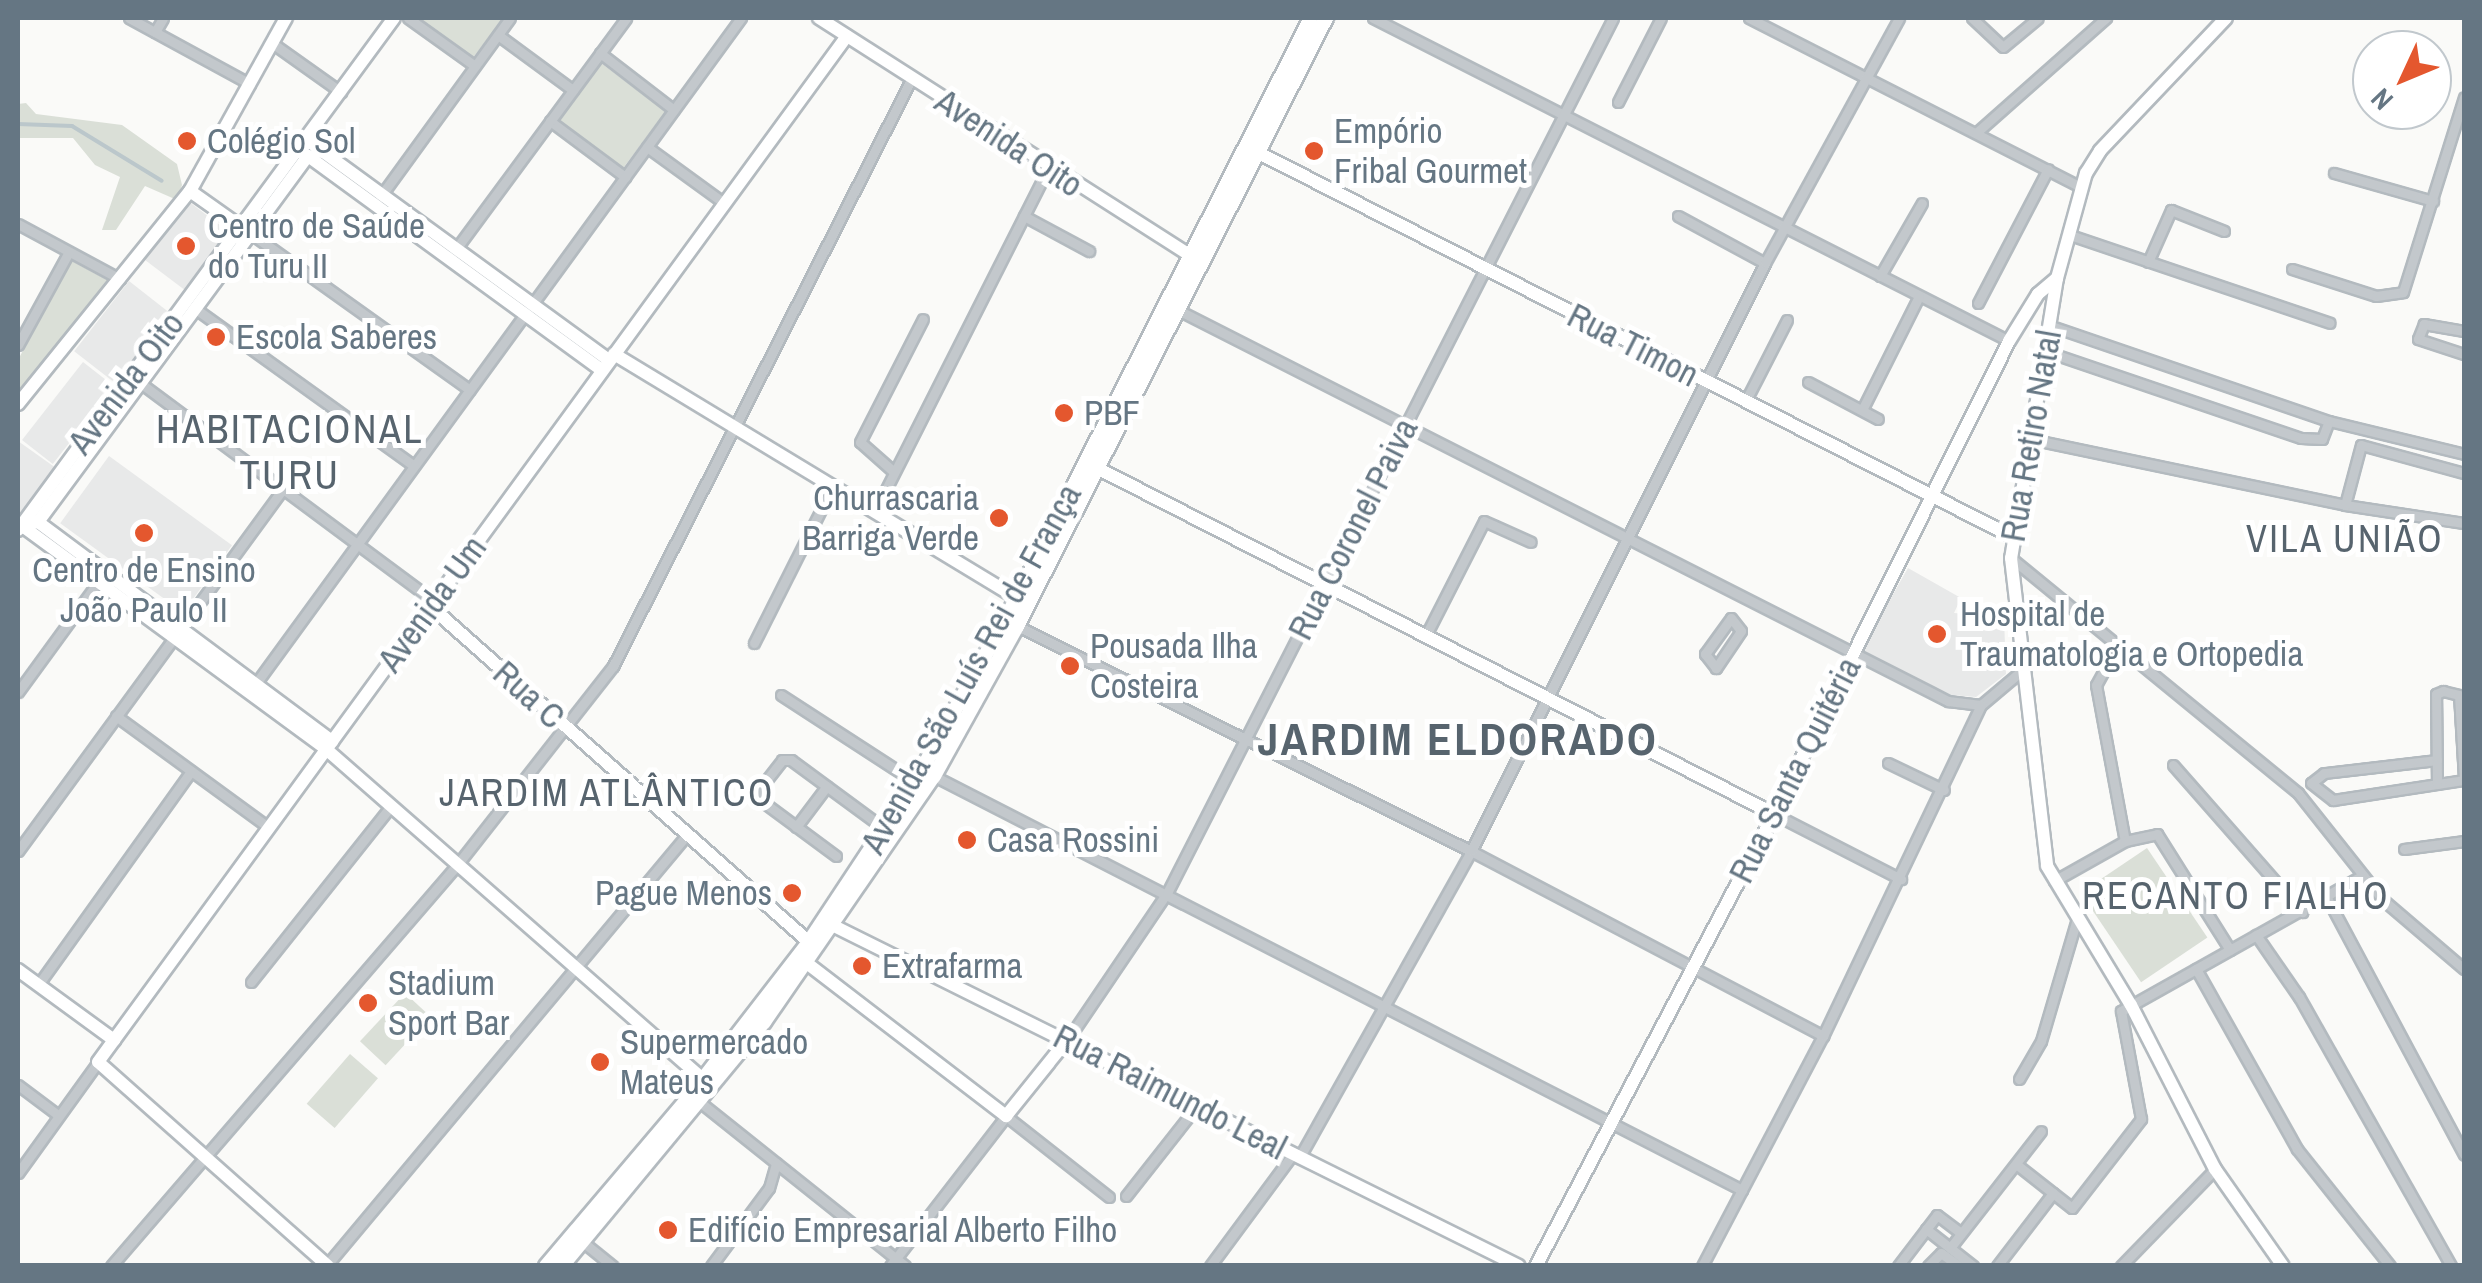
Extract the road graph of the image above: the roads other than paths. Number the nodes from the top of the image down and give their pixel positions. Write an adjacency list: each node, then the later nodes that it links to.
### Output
1 (129, 18): 21 (street)
2 (163, 18): 21 (street)
3 (288, 18): 24 (street)
4 (394, 18): 31 (street, Avenida Oito)
5 (408, 18): 26 (street)
6 (510, 18): 22 (street)
7 (626, 18): 25 (street)
8 (742, 18): 34 (street)
9 (819, 18): 23 (street, Avenida Oito)
10 (1311, 18): 62 (main road, Avenida São Luís Rei de França)
11 (1326, 18): 40 (main road, Avenida São Luís Rei de França)
12 (1373, 18): 35 (street)
13 (1613, 18): 35 (street, Rua Coronel Paiva)
14 (1660, 18): 33 (street)
15 (1749, 18): 27 (street)
16 (1899, 18): 27 (street)
17 (1972, 18): 18 (street)
18 (2038, 18)
19 (2106, 18): 37 (street)
20 (2226, 18): 46 (street, Rua Retiro Natal)
21 (155, 32): 29 (street)
22 (498, 35): 26 (street); 30 (street)
23 (847, 36): 28 (street, Avenida Oito); 50 (street, Avenida Um)
24 (272, 43): 29 (street); 31 (street)
25 (600, 53): 30 (street); 34 (street)
26 (475, 66): 48 (street)
27 (1866, 77): 37 (street); 55 (street)
28 (912, 78): 42 (street, Avenida Oito); 95 (street)
29 (250, 84): 47 (street)
30 (573, 90): 36 (street)
31 (341, 92): 38 (street, Avenida Oito)
32 (2464, 97): 49 (street)
33 (1618, 102)
34 (674, 110): 39 (street)
35 (1564, 114): 55 (street); 66 (street, Rua Coronel Paiva)
36 (550, 121): 45 (street); 61 (street)
37 (1976, 133): 43 (street)
38 (306, 140): 41 (street); 48 (street); 56 (street, Avenida Oito)
39 (647, 147): 45 (street); 50 (street)
40 (1258, 152): 62 (main road, Avenida São Luís Rei de França); 66 (street, Rua Timon)
41 (308, 156): 48 (street); 56 (street)
42 (1048, 168): 52 (street); 62 (street, Avenida Oito)
43 (2048, 169): 46 (street); 71 (street)
44 (2334, 173): 49 (street)
45 (625, 177): 73 (street)
46 (2082, 188): 58 (street, Rua Retiro Natal)
47 (190, 191): 56 (street); 69 (street)
48 (378, 200): 61 (street)
49 (2434, 201): 65 (street)
50 (724, 203): 84 (street, Avenida Um)
51 (1922, 203): 67 (street)
52 (1024, 216): 59 (street); 100 (street)
53 (1678, 216): 64 (street)
54 (18, 224): 60 (street)
55 (1784, 228): 64 (street); 67 (street)
56 (246, 230): 72 (street, Avenida Oito); 88 (street)
57 (2224, 231): 63 (street)
58 (2070, 235): 63 (street); 68 (street, Rua Retiro Natal)
59 (1089, 251)
60 (69, 252): 69 (street); 81 (street)
61 (452, 254): 73 (street)
62 (1196, 261): 74 (main road, Avenida São Luís Rei de França); 101 (main road, Avenida São Luís Rei de França)
63 (2148, 262): 77 (street)
64 (1766, 263): 86 (street)
65 (2292, 269)
66 (1484, 270): 86 (street, Rua Timon); 94 (street, Rua Coronel Paiva)
67 (1880, 276): 70 (street)
68 (2057, 278): 78 (street, Rua Retiro Natal); 80 (street, Rua Santa Quitéria)
69 (120, 279): 90 (street)
70 (1919, 296): 80 (street); 91 (street)
71 (1978, 302)
72 (191, 306): 85 (street, Avenida Oito); 98 (street)
73 (529, 309): 84 (street); 88 (street)
74 (1178, 310): 94 (street); 99 (main road, Avenida São Luís Rei de França)
75 (923, 319): 100 (street)
76 (1787, 320): 89 (street)
77 (2330, 324)
78 (2050, 326): 82 (street, Rua Retiro Natal); 93 (street)
79 (2464, 331): 83 (street)
80 (2009, 341): 105 (street, Rua Santa Quitéria)
81 (18, 345)
82 (2048, 352): 93 (street); 96 (street, Rua Retiro Natal)
83 (2464, 354)
84 (608, 361): 95 (street); 120 (street, Avenida Um)
85 (136, 380): 104 (street); 108 (street); 110 (street, Avenida Oito)
86 (1706, 382): 89 (street, Rua Timon); 113 (street)
87 (1808, 382): 91 (street)
88 (470, 390): 98 (street)
89 (1745, 402): 105 (street, Rua Timon)
90 (18, 404)
91 (1862, 410): 92 (street)
92 (1878, 418)
93 (2330, 420): 97 (street)
94 (1406, 425): 113 (street); 117 (street, Rua Coronel Paiva)
95 (738, 428): 103 (street); 135 (street)
96 (2035, 440): 106 (street); 111 (street, Rua Retiro Natal)
97 (2464, 454)
98 (414, 466): 114 (street)
99 (1097, 468): 101 (street); 117 (street); 122 (main road, Avenida São Luís Rei de França)
100 (894, 472): 107 (street)
101 (1082, 472): 118 (main road, Avenida São Luís Rei de França)
102 (2464, 472): 106 (street)
103 (833, 486): 107 (street); 126 (street)
104 (283, 489): 114 (street); 123 (street)
105 (1930, 498): 111 (street, Rua Timon); 127 (street, Rua Santa Quitéria)
106 (2345, 505): 109 (street)
107 (874, 511): 118 (street)
108 (38, 522): 110 (street); 116 (street)
109 (2464, 523)
110 (19, 528): 116 (street)
111 (2011, 536): 115 (street, Rua Retiro Natal)
112 (1531, 542): 124 (street)
113 (1628, 542): 119 (street); 132 (street)
114 (358, 544): 120 (street); 129 (street)
115 (2010, 558): 125 (street); 128 (street, Rua Retiro Natal)
116 (102, 577): 123 (street); 130 (street)
117 (1324, 585): 124 (street); 136 (street, Rua Coronel Paiva)
118 (1017, 598): 144 (main road, Avenida São Luís Rei de França)
119 (1740, 600): 121 (street); 127 (street)
120 (432, 603): 135 (street, Rua C); 137 (street, Avenida Um)
121 (1730, 618): 121 (street)
122 (1017, 626): 136 (street); 142 (main road, Avenida São Luís Rei de França)
123 (177, 633): 129 (street); 134 (street)
124 (1426, 637): 132 (street)
125 (2120, 642): 154 (street); 161 (street)
126 (754, 643)
127 (1853, 655): 133 (street); 149 (street, Rua Santa Quitéria)
128 (2020, 674): 133 (street); 163 (street, Rua Retiro Natal)
129 (253, 688): 137 (street)
130 (18, 692)
131 (780, 695): 144 (street)
132 (1549, 700): 149 (street); 158 (street)
133 (1981, 705): 147 (street)
134 (116, 716): 141 (street); 157 (street)
135 (564, 727): 153 (street, Rua C); 160 (street)
136 (1244, 738): 158 (street); 164 (street, Rua Coronel Paiva)
137 (329, 745): 148 (street); 151 (street, Avenida Um)
138 (2437, 760): 143 (street); 145 (street); 145 (street)
139 (1888, 763): 147 (street)
140 (2173, 765): 166 (street)
141 (191, 771): 151 (street); 179 (street)
142 (934, 776): 164 (street); 168 (main road, Avenida São Luís Rei de França)
143 (2464, 780): 145 (street)
144 (914, 782): 152 (main road, Avenida São Luís Rei de França)
145 (2438, 784)
146 (826, 786): 150 (street); 150 (street); 152 (street)
147 (1944, 790): 162 (street)
148 (391, 806): 160 (street); 178 (street)
149 (1774, 814): 162 (street); 175 (street, Rua Santa Quitéria)
150 (796, 826): 159 (street)
151 (268, 827): 183 (street, Avenida Um)
152 (884, 829): 168 (main road, Avenida São Luís Rei de França)
153 (685, 836): 170 (street, Rua C); 174 (street)
154 (2125, 841): 163 (street); 171 (street)
155 (2464, 841): 156 (street)
156 (2404, 849)
157 (18, 851)
158 (1471, 851): 175 (street); 180 (street)
159 (836, 856)
160 (458, 864): 174 (street); 197 (street)
161 (2362, 876): 165 (street); 173 (street)
162 (1901, 879): 182 (street)
163 (2054, 881): 167 (street, Rua Retiro Natal)
164 (1166, 893): 180 (street); 184 (street, Rua Coronel Paiva)
165 (2328, 898): 166 (street); 195 (street)
166 (2302, 912): 169 (street)
167 (2077, 918): 181 (street, Rua Retiro Natal); 186 (street)
168 (829, 923): 170 (main road, Avenida São Luís Rei de França); 172 (main road, Avenida São Luís Rei de França); 184 (street, Rua Raimundo Leal)
169 (2256, 935): 171 (street); 230 (street)
170 (809, 942): 187 (main road, Avenida São Luís Rei de França)
171 (2230, 950): 176 (street)
172 (808, 964): 189 (main road, Avenida São Luís Rei de França); 192 (street)
173 (2464, 968)
174 (576, 969): 187 (street); 211 (street)
175 (1694, 969): 182 (street); 193 (street, Rua Santa Quitéria)
176 (2196, 969): 181 (street); 229 (street)
177 (18, 970): 179 (street)
178 (250, 982)
179 (38, 986): 183 (street)
180 (1388, 1006): 193 (street); 196 (street)
181 (2131, 1006): 200 (street, Rua Retiro Natal); 203 (street)
182 (1823, 1036): 202 (street)
183 (114, 1040): 185 (street, Avenida Um)
184 (1068, 1040): 190 (street, Rua Raimundo Leal); 192 (street, Rua Coronel Paiva)
185 (98, 1062): 191 (street, Avenida Um); 197 (street)
186 (2019, 1079)
187 (704, 1080): 213 (main road, Avenida São Luís Rei de França)
188 (18, 1085): 191 (street)
189 (701, 1104): 198 (street); 208 (main road, Avenida São Luís Rei de França)
190 (1196, 1107): 196 (street, Rua Raimundo Leal); 204 (street)
191 (58, 1115): 201 (street, Avenida Um)
192 (1006, 1116): 205 (street); 210 (street, Rua Coronel Paiva)
193 (1612, 1124): 202 (street); 220 (street, Rua Santa Quitéria)
194 (2041, 1131): 199 (street)
195 (2464, 1155)
196 (1296, 1156): 218 (street); 219 (street, Rua Raimundo Leal)
197 (209, 1160): 211 (street); 212 (street)
198 (776, 1163): 210 (street); 216 (street)
199 (2016, 1164): 203 (street); 207 (street)
200 (2215, 1169): 227 (street); 228 (street, Rua Retiro Natal)
201 (18, 1173)
202 (1742, 1190): 221 (street)
203 (2053, 1194): 226 (street)
204 (1126, 1196)
205 (1109, 1197)
206 (1924, 1232): 207 (street); 209 (street); 222 (street)
207 (1962, 1233): 209 (street)
208 (582, 1242): 214 (main road, Avenida São Luís Rei de França); 215 (street)
209 (1950, 1248): 225 (street)
210 (893, 1262): 217 (street)
211 (327, 1265)
212 (111, 1266)
213 (546, 1266)
214 (562, 1266)
215 (613, 1266)
216 (711, 1266)
217 (905, 1266)
218 (1210, 1266)
219 (1519, 1266)
220 (1536, 1266)
221 (1702, 1266)
222 (1898, 1266)
223 (1928, 1266): 224 (street)
224 (1959, 1266)
225 (1974, 1266)
226 (1997, 1266)
227 (2121, 1266)
228 (2283, 1266)
229 (2390, 1266)
230 (2451, 1266)

